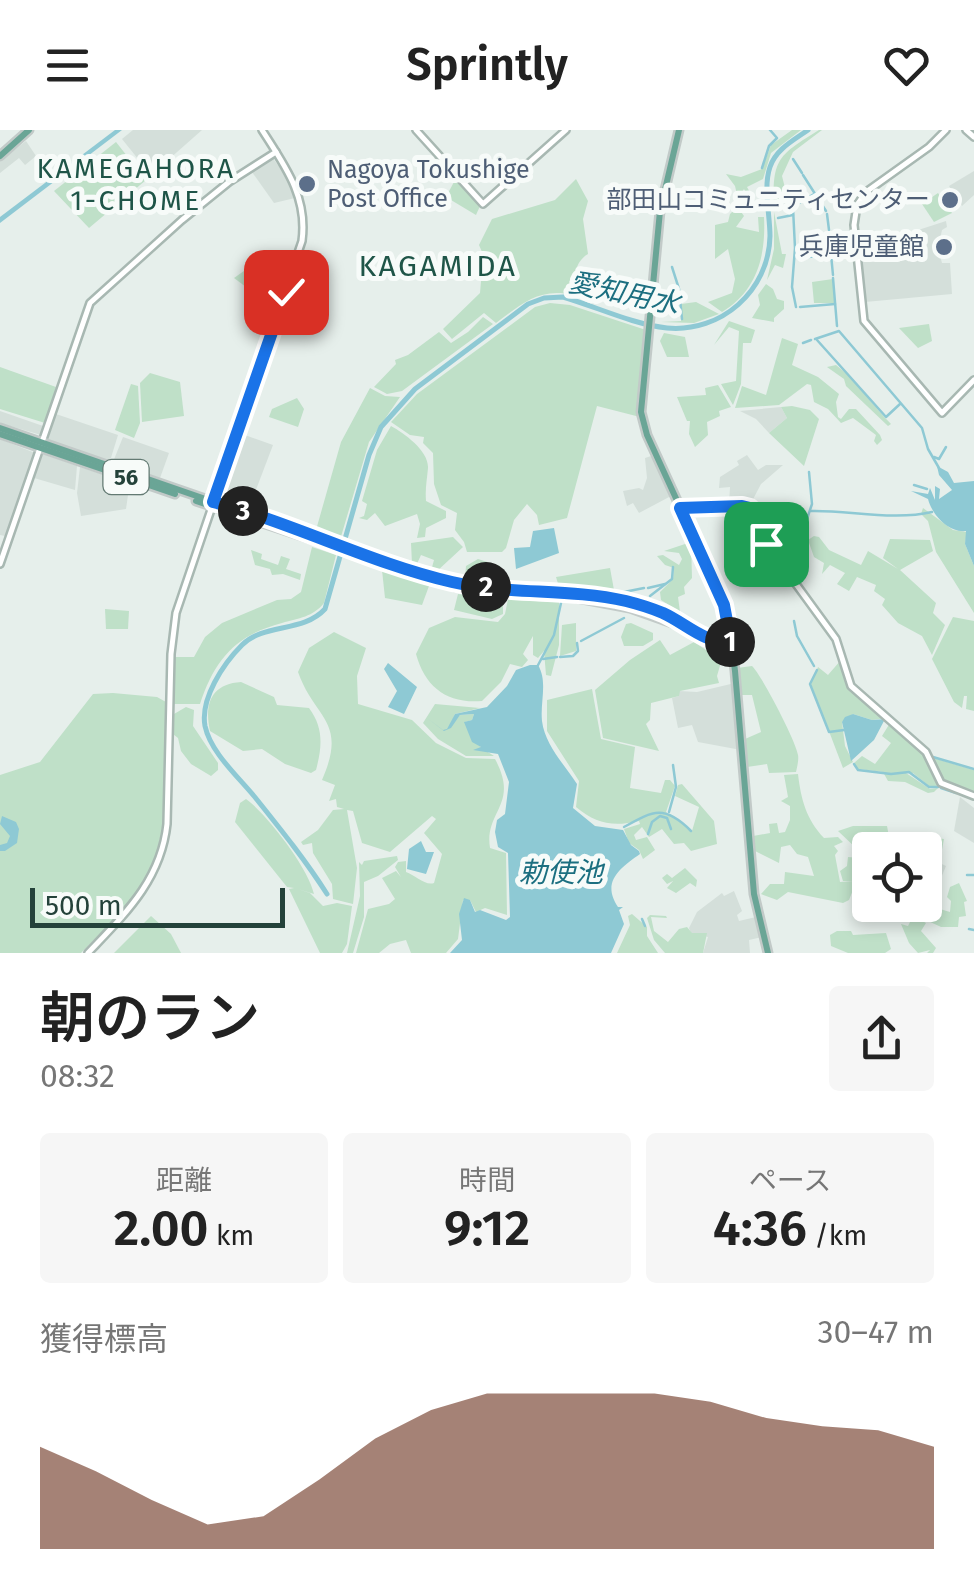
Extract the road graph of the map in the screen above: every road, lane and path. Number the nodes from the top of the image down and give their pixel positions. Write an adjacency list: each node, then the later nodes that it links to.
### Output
1 (30, 130): 12 (main road)
2 (262, 130): 11 (street)
3 (416, 130): 9 (street)
4 (552, 130): 9 (street)
5 (566, 130): 9 (street)
6 (680, 130): 17 (main road)
7 (946, 130): 13 (street)
8 (966, 130): 10 (street)
9 (558, 137)
10 (974, 138)
11 (276, 152): 15 (street); 16 (street)
12 (0, 156)
13 (974, 380)
14 (0, 431): 15 (main road, 56)
15 (41, 445): 16 (main road, 56); 19 (street)
16 (212, 504): 18 (main road, 56); 18 (main road, 56); 22 (street)
17 (680, 508): 20 (main road); 21 (street)
18 (343, 549): 20 (main road, 56)
19 (0, 564)
20 (732, 643): 23 (main road)
21 (974, 796)
22 (88, 953)
23 (768, 953)

